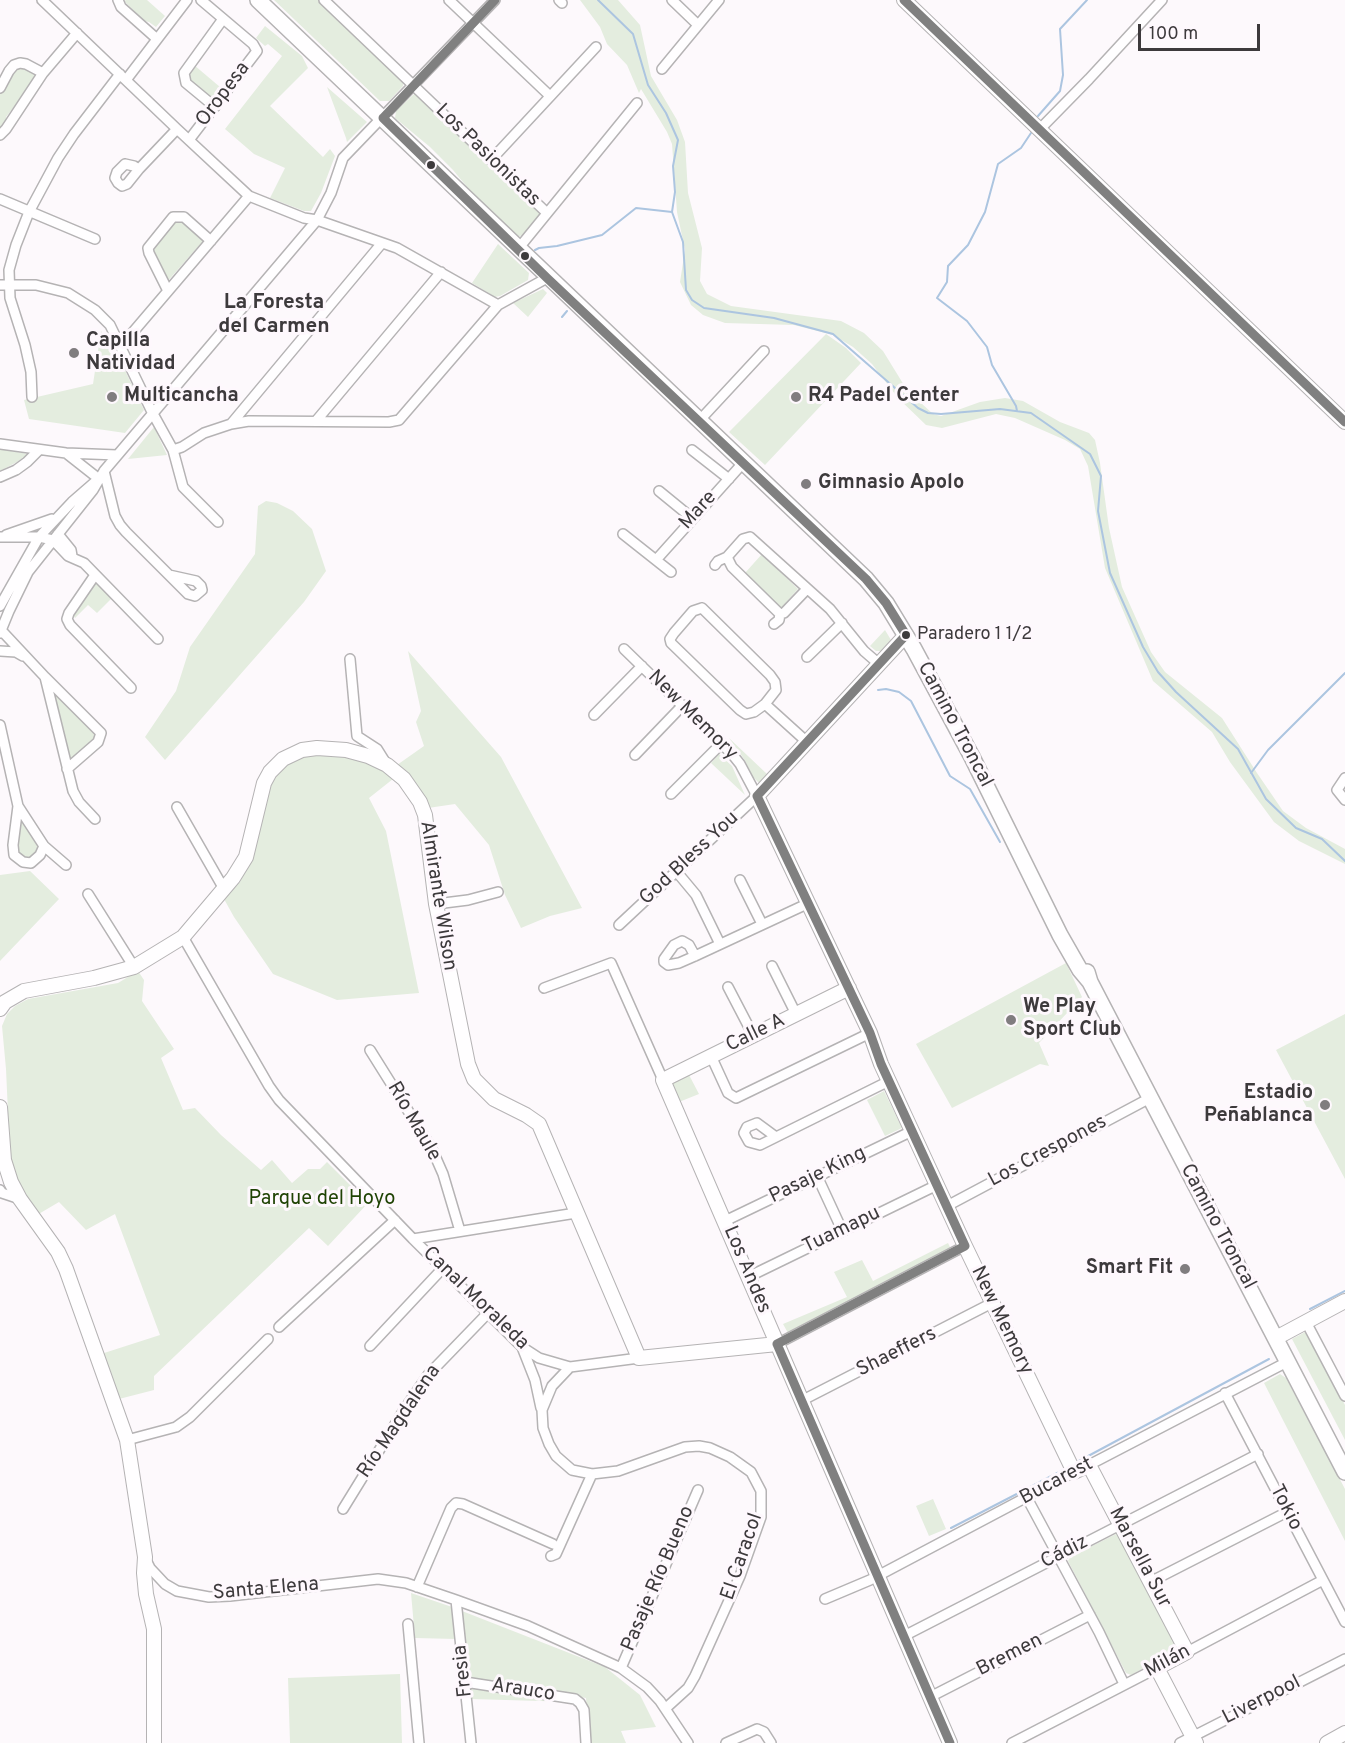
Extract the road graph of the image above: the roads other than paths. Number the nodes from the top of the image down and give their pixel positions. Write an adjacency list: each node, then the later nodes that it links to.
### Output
1 (42, 0): 13 (street)
2 (187, 0): 18 (street)
3 (201, 0): 14 (street)
4 (258, 0): 28 (main road, Camino Troncal)
5 (449, 0): 15 (street)
6 (495, 0): 15 (street)
7 (672, 0): 16 (street)
8 (719, 0): 16 (street)
9 (904, 0): 30 (street)
10 (1162, 0): 30 (street)
11 (115, 2): 18 (street)
12 (330, 2): 23 (street, Los Pasionistas)
13 (54, 4): 17 (street)
14 (224, 19): 27 (street); 27 (street, Oropesa)
15 (474, 23): 23 (street); 25 (street)
16 (698, 25): 20 (street)
17 (77, 33): 21 (street); 22 (street)
18 (157, 39): 22 (street)
19 (596, 47): 25 (street)
20 (662, 69)
21 (43, 73): 24 (street); 31 (street)
22 (123, 77): 29 (street); 37 (street)
23 (414, 86): 28 (street); 33 (street, Los Pasionistas)
24 (0, 88)
25 (550, 96): 33 (street)
26 (637, 103): 38 (street)
27 (215, 107): 32 (street, Oropesa)
28 (383, 118): 39 (street); 43 (main road, Camino Troncal)
29 (177, 129): 32 (street); 34 (street)
30 (1040, 129): 55 (street)
31 (0, 135)
32 (189, 140): 35 (street)
33 (491, 160): 38 (street, Los Pasionistas)
34 (139, 169)
35 (249, 196): 39 (street); 41 (street)
36 (0, 199): 37 (street)
37 (29, 212): 40 (street); 46 (street)
38 (547, 213): 43 (street)
39 (317, 220): 42 (street); 52 (street)
40 (95, 239)
41 (211, 241): 47 (street); 47 (street)
42 (382, 243): 44 (street); 56 (street)
43 (518, 249): 45 (main road, Camino Troncal)
44 (441, 272): 48 (street); 53 (street)
45 (547, 278): 48 (street); 54 (main road, Camino Troncal)
46 (4, 285): 49 (street); 51 (street)
47 (168, 291): 49 (street)
48 (498, 305): 53 (street)
49 (122, 345): 52 (street)
50 (764, 351): 54 (street)
51 (32, 397)
52 (152, 412): 59 (street); 62 (street)
53 (316, 420): 56 (street)
54 (699, 422): 63 (main road, Camino Troncal)
55 (1345, 422)
56 (231, 424): 59 (street)
57 (0, 444): 58 (street)
58 (38, 450): 61 (street); 64 (street)
59 (173, 450): 71 (street)
60 (692, 450): 66 (street)
61 (66, 453): 62 (street); 65 (street)
62 (117, 455): 65 (street)
63 (744, 463): 66 (street, Mare); 88 (main road, Camino Troncal)
64 (0, 477)
65 (100, 477): 68 (street); 81 (street)
66 (729, 479): 70 (street, Mare)
67 (659, 491): 70 (street)
68 (81, 499): 69 (street); 75 (street)
69 (57, 517): 73 (street); 74 (street)
70 (692, 518): 77 (street, Mare)
71 (218, 522)
72 (623, 534): 77 (street)
73 (0, 537): 74 (street)
74 (39, 537): 75 (street); 83 (street)
75 (56, 537): 80 (street); 87 (street)
76 (727, 557): 78 (street); 82 (street); 84 (street)
77 (656, 560): 79 (street)
78 (715, 565)
79 (671, 573)
80 (95, 574): 89 (street); 98 (street)
81 (169, 575)
82 (807, 589): 84 (street); 85 (street)
83 (0, 606)
84 (780, 614): 86 (street)
85 (842, 623): 93 (street); 95 (street)
86 (774, 624)
87 (0, 632): 92 (street)
88 (906, 635): 95 (street, God Bless You); 142 (main road, Camino Troncal)
89 (158, 639)
90 (624, 649): 96 (street, New Memory)
91 (0, 651): 92 (street)
92 (23, 656): 97 (street)
93 (807, 657)
94 (350, 659): 106 (street)
95 (879, 664): 103 (street, God Bless You)
96 (642, 666): 100 (street, New Memory); 101 (street)
97 (45, 677): 107 (street); 107 (street)
98 (131, 688)
99 (765, 704): 99 (street); 103 (street)
100 (683, 705): 104 (street, New Memory); 105 (street)
101 (594, 715)
102 (0, 724): 112 (street)
103 (807, 742): 110 (street, God Bless You)
104 (722, 743): 109 (street); 110 (street, New Memory)
105 (634, 755)
106 (387, 765): 119 (street, Almirante Wilson); 123 (street, Almirante Wilson)
107 (68, 769): 114 (street)
108 (1345, 778): 111 (street)
109 (671, 794)
110 (757, 796): 117 (street, God Bless You); 122 (street, New Memory)
111 (1345, 800)
112 (18, 806): 115 (street); 115 (street)
113 (177, 807): 119 (street)
114 (95, 819)
115 (44, 846): 116 (street)
116 (66, 865)
117 (676, 871): 125 (street, God Bless You); 127 (street)
118 (740, 880): 124 (street)
119 (224, 889): 126 (street, Almirante Wilson)
120 (498, 892): 123 (street)
121 (88, 894): 130 (street)
122 (809, 903): 124 (street); 133 (street, New Memory)
123 (436, 904): 151 (street, Almirante Wilson)
124 (762, 924): 127 (street)
125 (620, 925)
126 (183, 937): 130 (street, Almirante Wilson); 152 (street, Canal Moraleda)
127 (720, 944): 128 (street)
128 (695, 956)
129 (772, 966): 135 (street)
130 (134, 967): 134 (street)
131 (728, 987): 137 (street)
132 (543, 988): 140 (street, Los Andes)
133 (849, 988): 135 (street, Calle A); 136 (street, New Memory)
134 (0, 1009)
135 (796, 1014): 137 (street, Calle A)
136 (870, 1033): 139 (street); 141 (street, New Memory)
137 (753, 1035): 139 (street, Calle A)
138 (370, 1050): 155 (street, Río Maule)
139 (711, 1056): 140 (street, Calle A)
140 (663, 1080): 153 (street, Los Andes)
141 (890, 1081): 144 (street, New Memory); 145 (street)
142 (1150, 1098): 150 (street, Los Crespones); 165 (main road, Camino Troncal)
143 (0, 1107): 149 (street, Santa Elena)
144 (912, 1131): 146 (street, Pasaje King); 147 (street, New Memory)
145 (776, 1137)
146 (818, 1176): 153 (street, Pasaje King); 154 (street)
147 (937, 1185): 150 (street, New Memory); 154 (street, Tuamapu)
148 (0, 1190): 149 (street)
149 (20, 1199): 177 (street, Santa Elena)
150 (947, 1206): 157 (street, New Memory)
151 (576, 1212): 155 (street); 170 (street, Almirante Wilson)
152 (395, 1220): 156 (street, Canal Moraleda); 164 (street)
153 (725, 1221): 159 (street, Los Andes)
154 (842, 1230): 159 (street, Tuamapu)
155 (460, 1231): 156 (street)
156 (413, 1239): 158 (street, Canal Moraleda)
157 (965, 1246): 161 (street, New Memory); 167 (street, Canal Moraleda)
158 (443, 1268): 162 (street, Canal Moraleda); 168 (street)
159 (748, 1277): 167 (street, Los Andes)
160 (1345, 1301): 163 (street)
161 (992, 1303): 175 (street, Shaeffers); 180 (street, New Memory)
162 (487, 1314): 169 (street, Canal Moraleda); 185 (street, Río Magdalena)
163 (1306, 1322): 165 (street); 174 (street)
164 (279, 1327)
165 (1276, 1338): 171 (main road, Camino Troncal)
166 (268, 1339): 177 (street)
167 (777, 1344): 170 (street, Canal Moraleda); 175 (street, Los Andes)
168 (370, 1346)
169 (522, 1347): 172 (street, Canal Moraleda); 176 (street, El Caracol)
170 (639, 1358): 172 (street, Canal Moraleda)
171 (1287, 1362): 173 (street, Bucarest); 181 (main road, Camino Troncal)
172 (570, 1367): 176 (street)
173 (1225, 1393): 178 (street, Tokio); 179 (street, Bucarest)
174 (1345, 1396)
175 (801, 1401): 192 (street, Los Andes)
176 (542, 1410): 182 (street, El Caracol)
177 (127, 1440): 191 (street, Santa Elena)
178 (1258, 1454): 186 (street, Tokio); 187 (street, Cádiz)
179 (1089, 1465): 180 (street, Bucarest); 187 (street, Marsella Sur)
180 (1074, 1472): 184 (street, Bucarest)
181 (1345, 1472)
182 (592, 1474): 189 (street); 209 (street, El Caracol)
183 (698, 1490): 204 (street, Pasaje Río Bueno)
184 (1027, 1498): 190 (street); 192 (street, Bucarest)
185 (343, 1509)
186 (1287, 1512): 193 (street); 194 (street, Tokio)
187 (1121, 1524): 190 (street, Cádiz); 193 (street, Marsella Sur)
188 (553, 1544): 195 (street)
189 (551, 1556)
190 (1059, 1556): 198 (street); 201 (street, Cádiz)
191 (145, 1557): 195 (street, Santa Elena); 212 (street)
192 (877, 1575): 196 (street, Bucarest); 201 (street, Los Andes)
193 (1152, 1581): 202 (street, Marsella Sur)
194 (1323, 1581): 199 (street, Tokio); 202 (street, Milán)
195 (417, 1587): 197 (street, Santa Elena)
196 (825, 1599)
197 (456, 1600): 204 (street, Santa Elena); 206 (street, Fresia)
198 (1090, 1615): 207 (street); 208 (street, Bremen)
199 (1345, 1622)
200 (408, 1624): 213 (street)
201 (904, 1636): 208 (street, Los Andes)
202 (1187, 1652): 205 (street, Milán)
203 (1345, 1659): 211 (street, Liverpool)
204 (621, 1668): 209 (street, Santa Elena)
205 (1157, 1668): 207 (street, Milán); 211 (street)
206 (465, 1682): 214 (street, Fresia); 215 (street, Arauco)
207 (1124, 1684): 220 (street, Milán)
208 (930, 1697): 219 (street, Los Andes)
209 (666, 1708): 216 (street, Santa Elena)
210 (1345, 1733): 222 (street)
211 (1195, 1740): 221 (street, Liverpool)
212 (154, 1743)
213 (419, 1743)
214 (471, 1743)
215 (586, 1743)
216 (688, 1743)
217 (726, 1743): 218 (street)
218 (771, 1743)
219 (950, 1743)
220 (1012, 1743)
221 (1180, 1743)
222 (1327, 1743)

